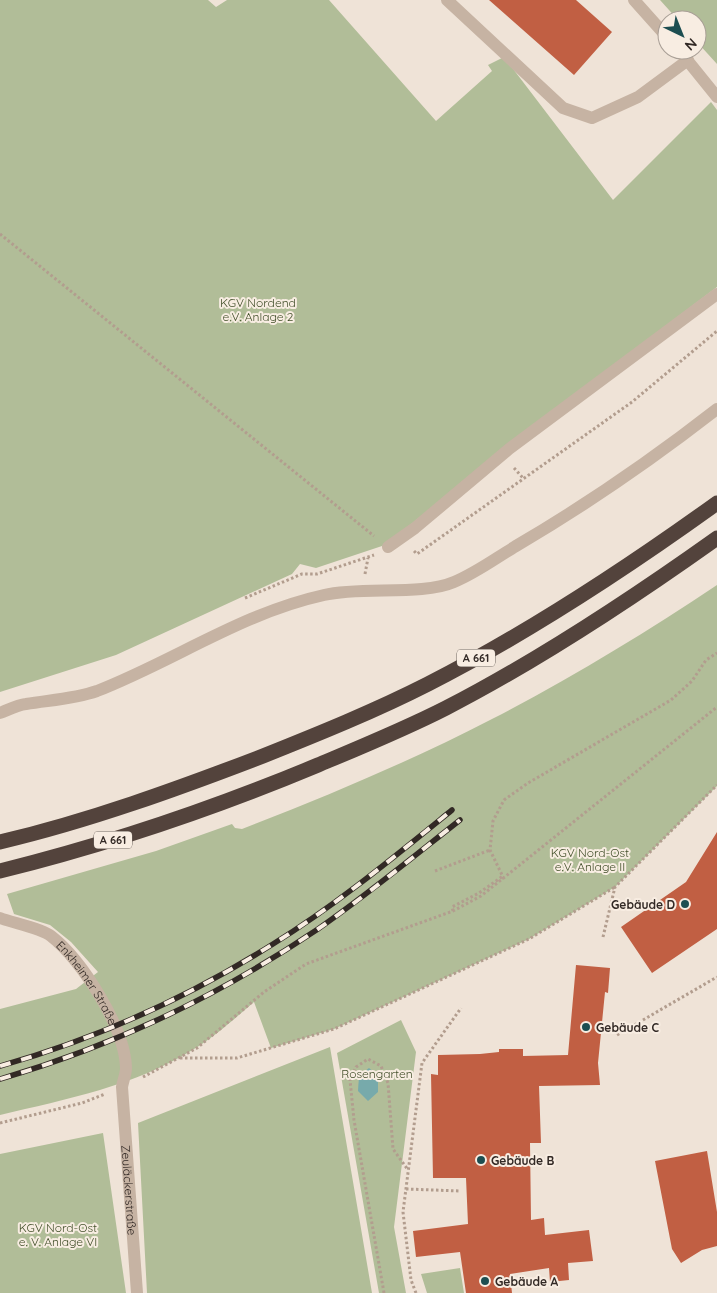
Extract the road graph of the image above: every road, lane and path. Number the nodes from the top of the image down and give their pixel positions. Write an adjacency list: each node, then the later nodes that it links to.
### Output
1 (447, 0): 4 (lane)
2 (634, 0): 3 (lane)
3 (657, 26)
4 (688, 60): 5 (lane)
5 (717, 97)
6 (0, 234): 12 (path)
7 (717, 294): 12 (lane)
8 (717, 330): 13 (path)
9 (717, 409): 17 (lane)
10 (717, 504): 19 (highway, A 661)
11 (717, 538): 21 (highway, A 661)
12 (388, 547): 14 (path)
13 (417, 554)
14 (245, 598)
15 (717, 653): 20 (path)
16 (717, 708): 23 (path)
17 (0, 713)
18 (717, 785): 24 (path)
19 (0, 842)
20 (490, 850): 22 (path); 23 (path)
21 (0, 871)
22 (435, 871)
23 (503, 878): 30 (path)
24 (616, 887): 26 (path); 30 (path)
25 (0, 918): 31 (lane, Enkheimer Straße)
26 (603, 937)
27 (717, 977): 29 (path)
28 (460, 1008): 33 (path)
29 (617, 1034)
30 (180, 1058): 31 (path)
31 (122, 1087): 32 (path); 36 (lane, Zeuläckerstraße)
32 (0, 1123)
33 (408, 1170): 34 (path); 37 (path)
34 (406, 1189): 35 (path); 38 (path)
35 (460, 1190)
36 (137, 1293)
37 (384, 1293)
38 (416, 1293)

